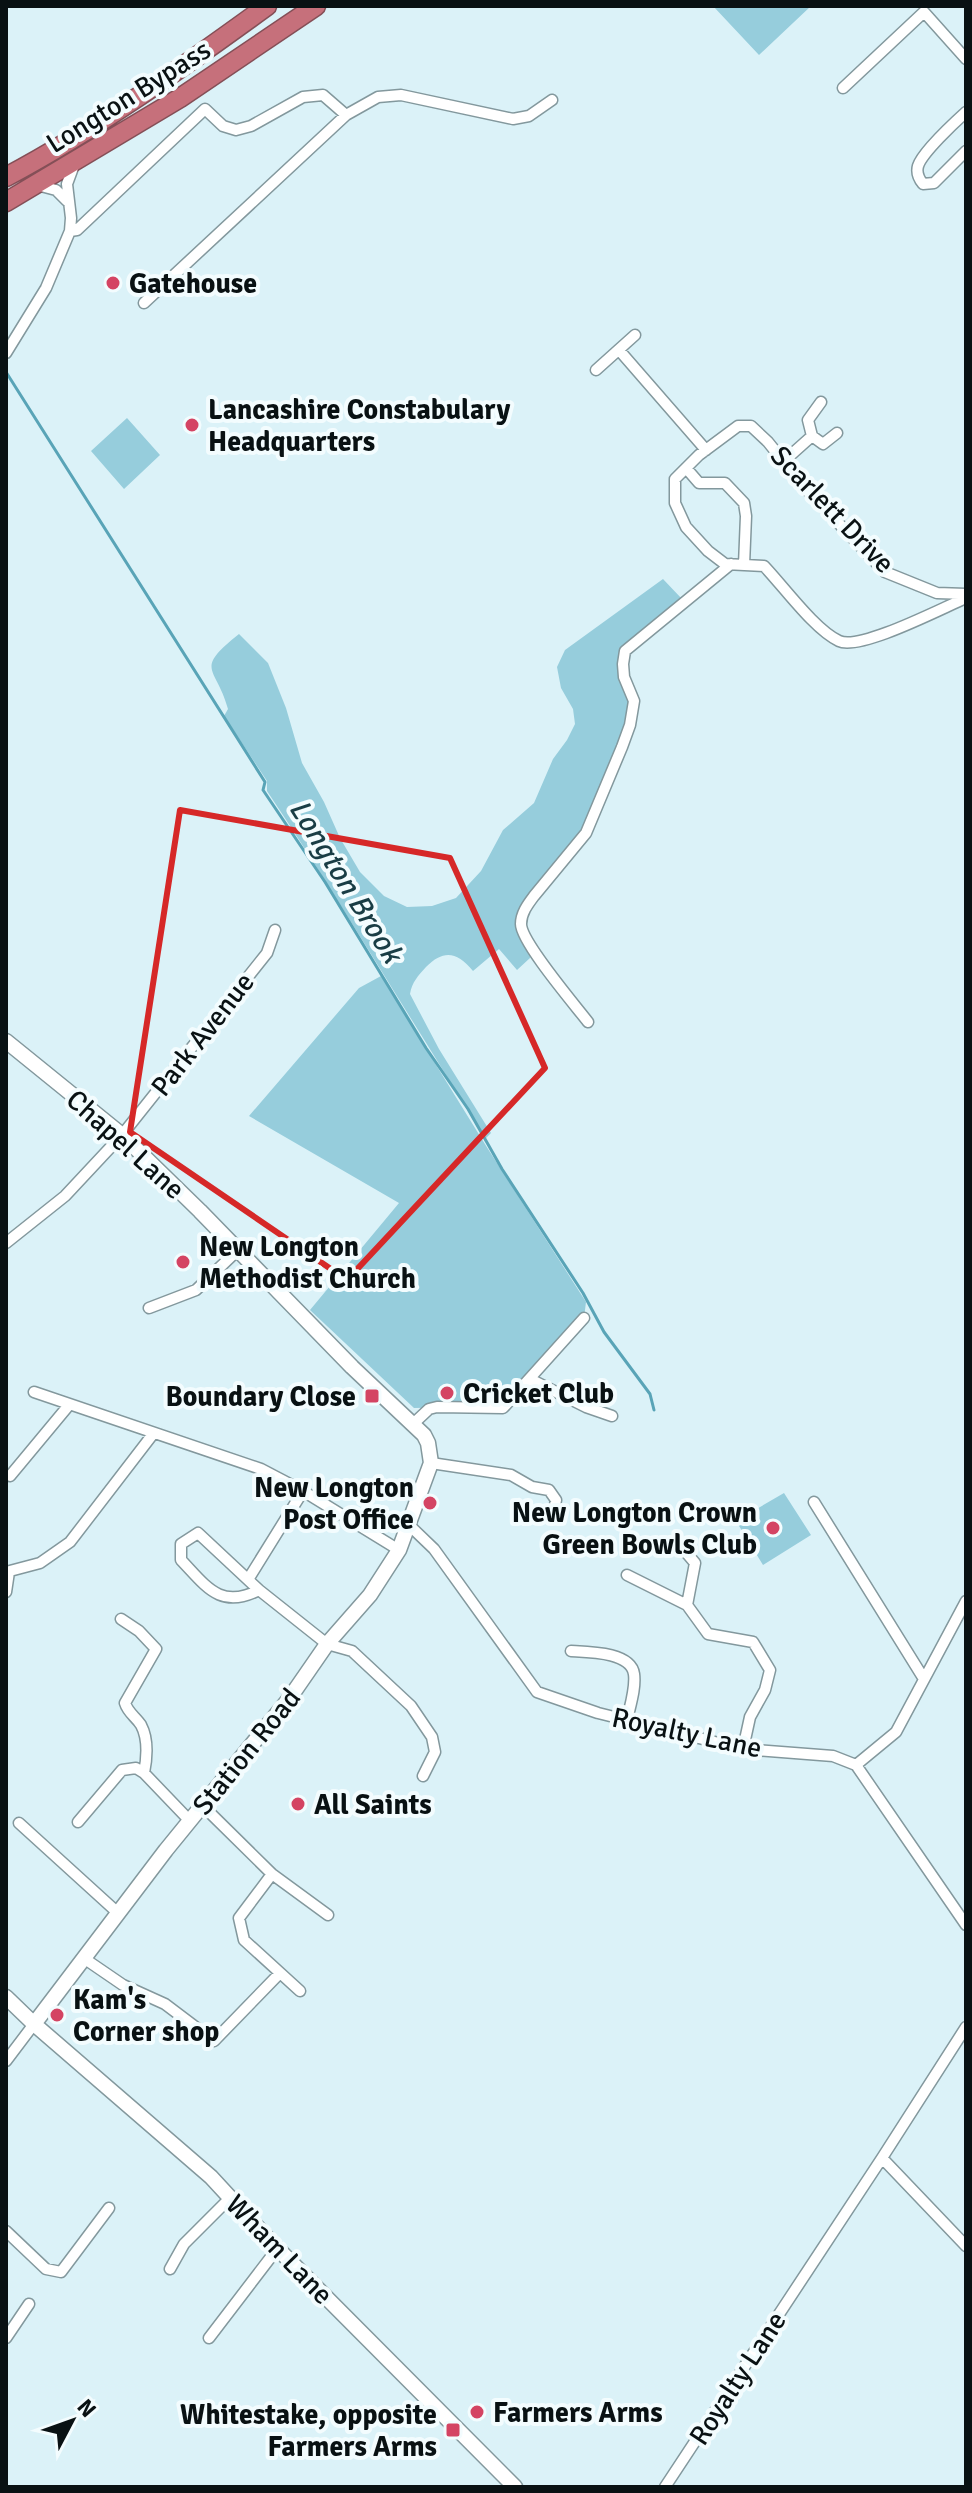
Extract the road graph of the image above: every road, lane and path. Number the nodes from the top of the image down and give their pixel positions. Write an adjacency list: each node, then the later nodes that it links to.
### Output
1 (267, 6): 10 (highway, Longton Bypass)
2 (316, 6): 9 (highway, Longton Bypass)
3 (966, 59): 4 (street)
4 (843, 88)
5 (552, 100): 7 (street)
6 (966, 112): 8 (street)
7 (346, 115): 14 (street); 15 (street)
8 (966, 151)
9 (75, 163): 11 (highway, Longton Bypass); 13 (street)
10 (6, 177)
11 (36, 185): 12 (highway, Longton Bypass); 13 (street)
12 (6, 202)
13 (68, 203): 14 (street)
14 (74, 230): 18 (street)
15 (144, 303)
16 (635, 335): 17 (street)
17 (619, 350): 19 (street); 23 (street)
18 (6, 353)
19 (596, 370)
20 (821, 402): 22 (street)
21 (837, 433): 22 (street)
22 (812, 436): 24 (street)
23 (706, 450): 24 (street, Scarlett Drive); 25 (street)
24 (784, 461): 28 (street, Scarlett Drive)
25 (686, 468): 26 (street); 27 (street)
26 (731, 564): 27 (street); 30 (street)
27 (744, 565): 28 (street)
28 (966, 596)
29 (275, 930): 32 (street, Park Avenue)
30 (588, 1022)
31 (6, 1041): 32 (street, Chapel Lane)
32 (122, 1135): 33 (street, Park Avenue); 34 (street, Chapel Lane)
33 (6, 1243)
34 (238, 1250): 35 (street); 41 (street, Chapel Lane)
35 (149, 1308)
36 (584, 1318): 37 (street)
37 (530, 1379): 40 (street); 41 (street)
38 (34, 1392): 39 (street)
39 (69, 1405): 42 (street); 44 (street)
40 (612, 1416)
41 (413, 1424): 43 (street, Chapel Lane)
42 (153, 1434): 45 (street); 51 (street)
43 (431, 1463): 47 (street); 48 (street, Station Road)
44 (10, 1476)
45 (303, 1491): 50 (street); 53 (street)
46 (814, 1502): 61 (street)
47 (553, 1515)
48 (409, 1525): 50 (street, Station Road); 62 (street, Royalty Lane)
49 (679, 1544): 57 (street)
50 (399, 1550): 59 (street, Station Road)
51 (8, 1572): 55 (street)
52 (627, 1575): 57 (street)
53 (249, 1578): 54 (street); 54 (street)
54 (259, 1590): 59 (street)
55 (6, 1592)
56 (966, 1601): 61 (street)
57 (687, 1605): 63 (street)
58 (121, 1619): 65 (street)
59 (327, 1644): 66 (street); 67 (street, Station Road)
60 (571, 1651): 62 (street)
61 (924, 1679): 64 (street)
62 (627, 1720): 63 (street, Royalty Lane)
63 (743, 1749): 64 (street, Royalty Lane)
64 (856, 1765): 74 (street)
65 (144, 1773): 68 (street); 69 (street)
66 (423, 1776)
67 (202, 1805): 68 (street, Station Road); 71 (street)
68 (190, 1821): 72 (street, Station Road)
69 (78, 1822)
70 (19, 1823): 72 (street)
71 (272, 1874): 73 (street); 76 (street)
72 (118, 1913): 75 (street, Station Road)
73 (328, 1915)
74 (966, 1925)
75 (85, 1959): 76 (street); 79 (street, Station Road)
76 (280, 1973): 77 (street)
77 (300, 1991)
78 (6, 1997): 79 (street, Wham Lane)
79 (34, 2024): 81 (street); 83 (street, Wham Lane)
80 (966, 2027): 82 (street, Royalty Lane)
81 (6, 2061)
82 (882, 2158): 86 (street); 93 (street, Royalty Lane)
83 (230, 2198): 87 (street, Wham Lane); 88 (street)
84 (109, 2208): 85 (street)
85 (6, 2231)
86 (966, 2246)
87 (277, 2249): 91 (street); 92 (street, Wham Lane)
88 (170, 2269)
89 (29, 2304): 90 (street)
90 (6, 2338)
91 (209, 2338)
92 (515, 2487)
93 (665, 2487)

